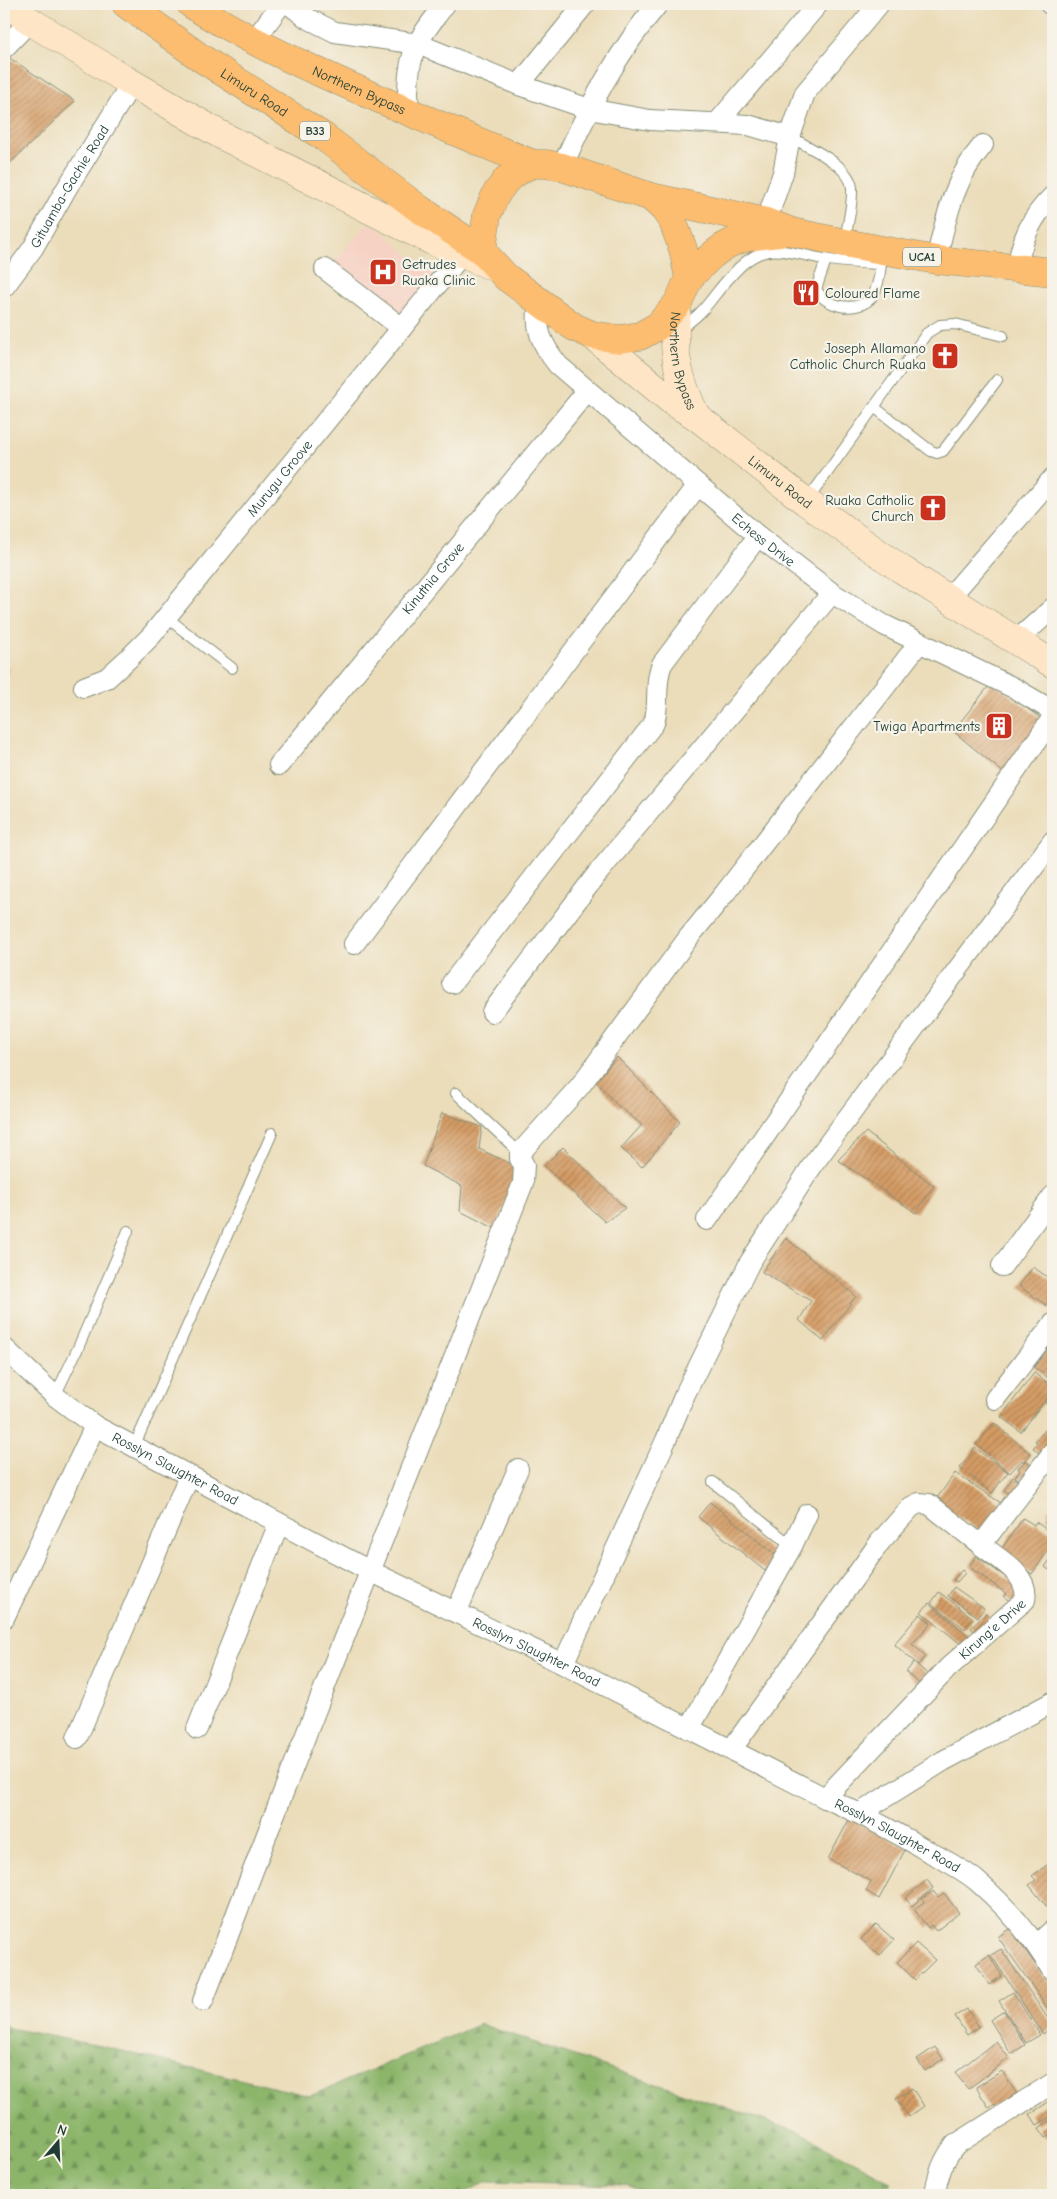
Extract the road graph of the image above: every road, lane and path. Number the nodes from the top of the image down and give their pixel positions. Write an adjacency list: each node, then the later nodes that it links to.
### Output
1 (8, 4): 11 (main road)
2 (126, 4): 29 (main road, Limuru Road / B33)
3 (190, 4): 12 (main road, Northern Bypass)
4 (281, 4): 12 (street)
5 (289, 4): 13 (street)
6 (445, 4): 13 (street)
7 (585, 4): 16 (street)
8 (658, 4): 17 (street)
9 (818, 4): 19 (street)
10 (879, 4): 20 (street)
11 (30, 21): 14 (street); 15 (main road)
12 (253, 42): 18 (main road, Northern Bypass)
13 (418, 44): 16 (street); 18 (street)
14 (4, 48)
15 (132, 83): 29 (main road); 35 (street, Gituamba-Gachie Road)
16 (519, 85): 17 (street)
17 (589, 108): 19 (street); 23 (street)
18 (408, 112): 22 (main road, Northern Bypass)
19 (718, 122): 20 (street)
20 (790, 137): 26 (street); 28 (lane)
21 (983, 145): 30 (street)
22 (533, 164): 23 (main road, Northern Bypass); 29 (main road)
23 (562, 167): 25 (main road, Northern Bypass)
24 (1053, 196): 31 (street)
25 (651, 197): 26 (main road, Northern Bypass / UCA1); 34 (main road, Northern Bypass)
26 (766, 222): 27 (main road, Northern Bypass / UCA1)
27 (801, 241): 28 (main road, Northern Bypass / UCA1); 34 (main road, Northern Bypass); 39 (lane)
28 (858, 254): 28 (lane); 30 (main road, Northern Bypass / UCA1)
29 (480, 258): 36 (main road, Northern Bypass); 38 (street, Murugu Groove)
30 (936, 260): 31 (main road, Northern Bypass / UCA1)
31 (1016, 268): 33 (main road, Northern Bypass / UCA1)
32 (325, 269): 38 (street)
33 (1053, 272)
34 (689, 278): 37 (main road, Northern Bypass)
35 (4, 287)
36 (539, 302): 40 (main road, Northern Bypass); 43 (street, Echess Drive)
37 (678, 304): 39 (main road, Northern Bypass); 40 (main road, Northern Bypass)
38 (402, 328): 53 (street, Murugu Groove)
39 (675, 332): 45 (main road, Northern Bypass)
40 (592, 335): 45 (main road, Limuru Road)
41 (1003, 336): 44 (lane)
42 (997, 380): 44 (lane)
43 (587, 391): 47 (street, Echess Drive); 61 (street, Kinuthia Grove)
44 (874, 407): 48 (lane)
45 (696, 416): 48 (main road, Limuru Road)
46 (1053, 478): 51 (street)
47 (698, 485): 49 (street, Echess Drive); 63 (street)
48 (806, 502): 51 (main road, Limuru Road)
49 (758, 536): 50 (street, Echess Drive); 64 (street)
50 (832, 593): 55 (street, Echess Drive); 65 (street)
51 (948, 599): 54 (main road, Limuru Road)
52 (1053, 608): 54 (street)
53 (166, 617): 57 (lane); 58 (street, Murugu Groove)
54 (1016, 641): 56 (main road, Limuru Road)
55 (919, 643): 59 (street, Echess Drive); 68 (street)
56 (1053, 664)
57 (232, 668)
58 (84, 687)
59 (1053, 712)
60 (1053, 717): 70 (street)
61 (279, 765)
62 (1053, 841): 90 (street)
63 (354, 944)
64 (452, 983)
65 (492, 1012)
66 (456, 1093): 68 (lane)
67 (272, 1133): 78 (lane)
68 (520, 1153): 87 (street)
69 (1053, 1196): 72 (street)
70 (707, 1220)
71 (128, 1231): 75 (lane)
72 (1002, 1266)
73 (1053, 1324): 76 (street)
74 (4, 1348): 75 (street, Rosslyn Slaughter Road)
75 (55, 1396): 77 (street, Rosslyn Slaughter Road)
76 (995, 1398)
77 (95, 1426): 78 (street, Rosslyn Slaughter Road); 89 (street)
78 (134, 1447): 81 (street, Rosslyn Slaughter Road)
79 (1053, 1452): 85 (street)
80 (518, 1469): 88 (street)
81 (189, 1476): 84 (street, Rosslyn Slaughter Road); 94 (street)
82 (713, 1482): 86 (lane)
83 (807, 1514): 86 (street)
84 (279, 1523): 87 (street, Rosslyn Slaughter Road); 92 (street)
85 (981, 1545): 95 (street, Kirung'e Drive); 96 (street, Kirung'e Drive)
86 (792, 1546): 93 (street)
87 (370, 1571): 88 (street, Rosslyn Slaughter Road); 101 (street)
88 (457, 1611): 90 (street, Rosslyn Slaughter Road)
89 (4, 1618)
90 (563, 1664): 93 (street, Rosslyn Slaughter Road)
91 (1053, 1702): 97 (street)
92 (197, 1729)
93 (690, 1729): 95 (street, Rosslyn Slaughter Road)
94 (78, 1738)
95 (731, 1750): 96 (street, Rosslyn Slaughter Road)
96 (825, 1798): 97 (street, Rosslyn Slaughter Road)
97 (860, 1813): 99 (street, Rosslyn Slaughter Road)
98 (1053, 1930): 99 (street)
99 (1037, 1944): 100 (street, Rosslyn Slaughter Road)
100 (1053, 1972)
101 (203, 2001)
102 (1053, 2083): 103 (street)
103 (935, 2195)

